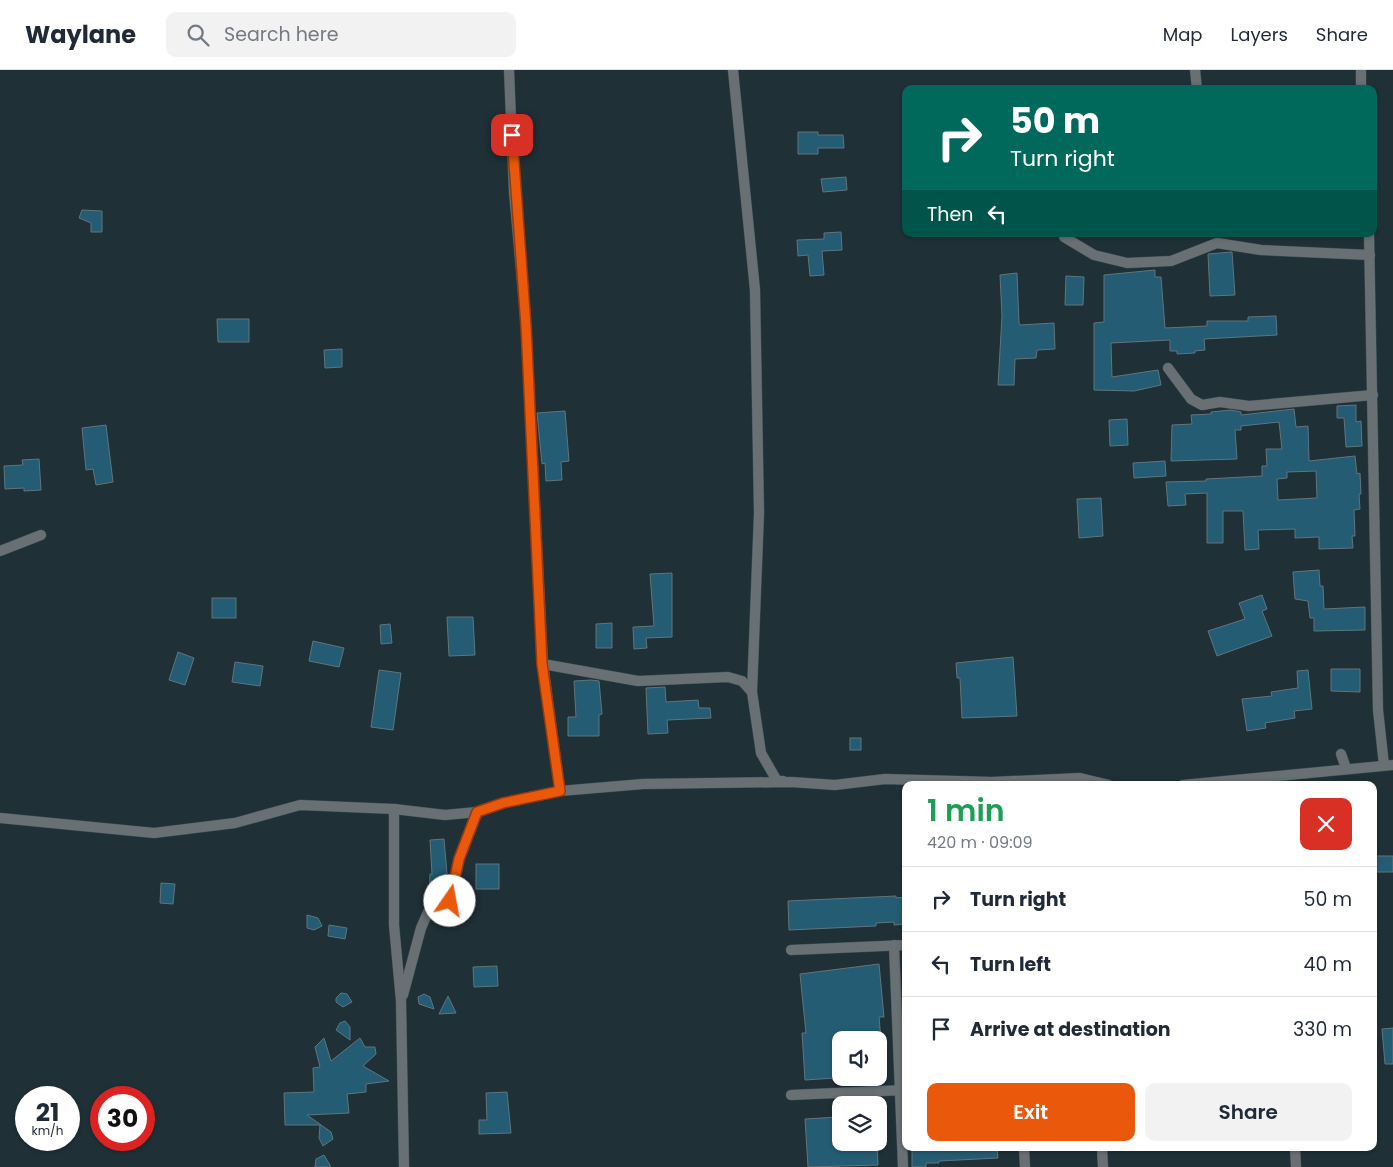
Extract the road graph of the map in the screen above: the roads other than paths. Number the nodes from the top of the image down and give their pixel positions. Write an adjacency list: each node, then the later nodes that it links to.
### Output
1 (509, 70): 15 (street)
2 (734, 70): 16 (street)
3 (1195, 70): 5 (street)
4 (1361, 70): 6 (street)
5 (1197, 85)
6 (1361, 85)
7 (1064, 237): 9 (street)
8 (1369, 237): 10 (street)
9 (1216, 239): 10 (street)
10 (1370, 255): 12 (street)
11 (1168, 368): 12 (street)
12 (1374, 395): 18 (street)
13 (41, 535): 14 (street)
14 (0, 551)
15 (542, 664): 16 (street); 25 (street)
16 (752, 692): 24 (street)
17 (1341, 754): 19 (street)
18 (1388, 765): 19 (street)
19 (1346, 768): 23 (street)
20 (956, 781): 24 (street)
21 (1014, 781): 22 (street)
22 (1092, 781)
23 (1274, 781)
24 (791, 782): 25 (street)
25 (560, 791): 27 (street)
26 (394, 809): 27 (street); 28 (street); 32 (street)
27 (477, 812): 32 (street)
28 (0, 818)
29 (894, 945): 30 (street); 31 (street); 33 (street)
30 (902, 945)
31 (791, 950)
32 (401, 1001): 40 (street)
33 (902, 1074)
34 (902, 1090): 35 (street)
35 (791, 1095)
36 (903, 1151): 41 (street)
37 (1024, 1151): 42 (street)
38 (1102, 1151): 43 (street)
39 (1295, 1151): 44 (street)
40 (404, 1167)
41 (903, 1167)
42 (1025, 1167)
43 (1103, 1167)
44 (1296, 1167)

